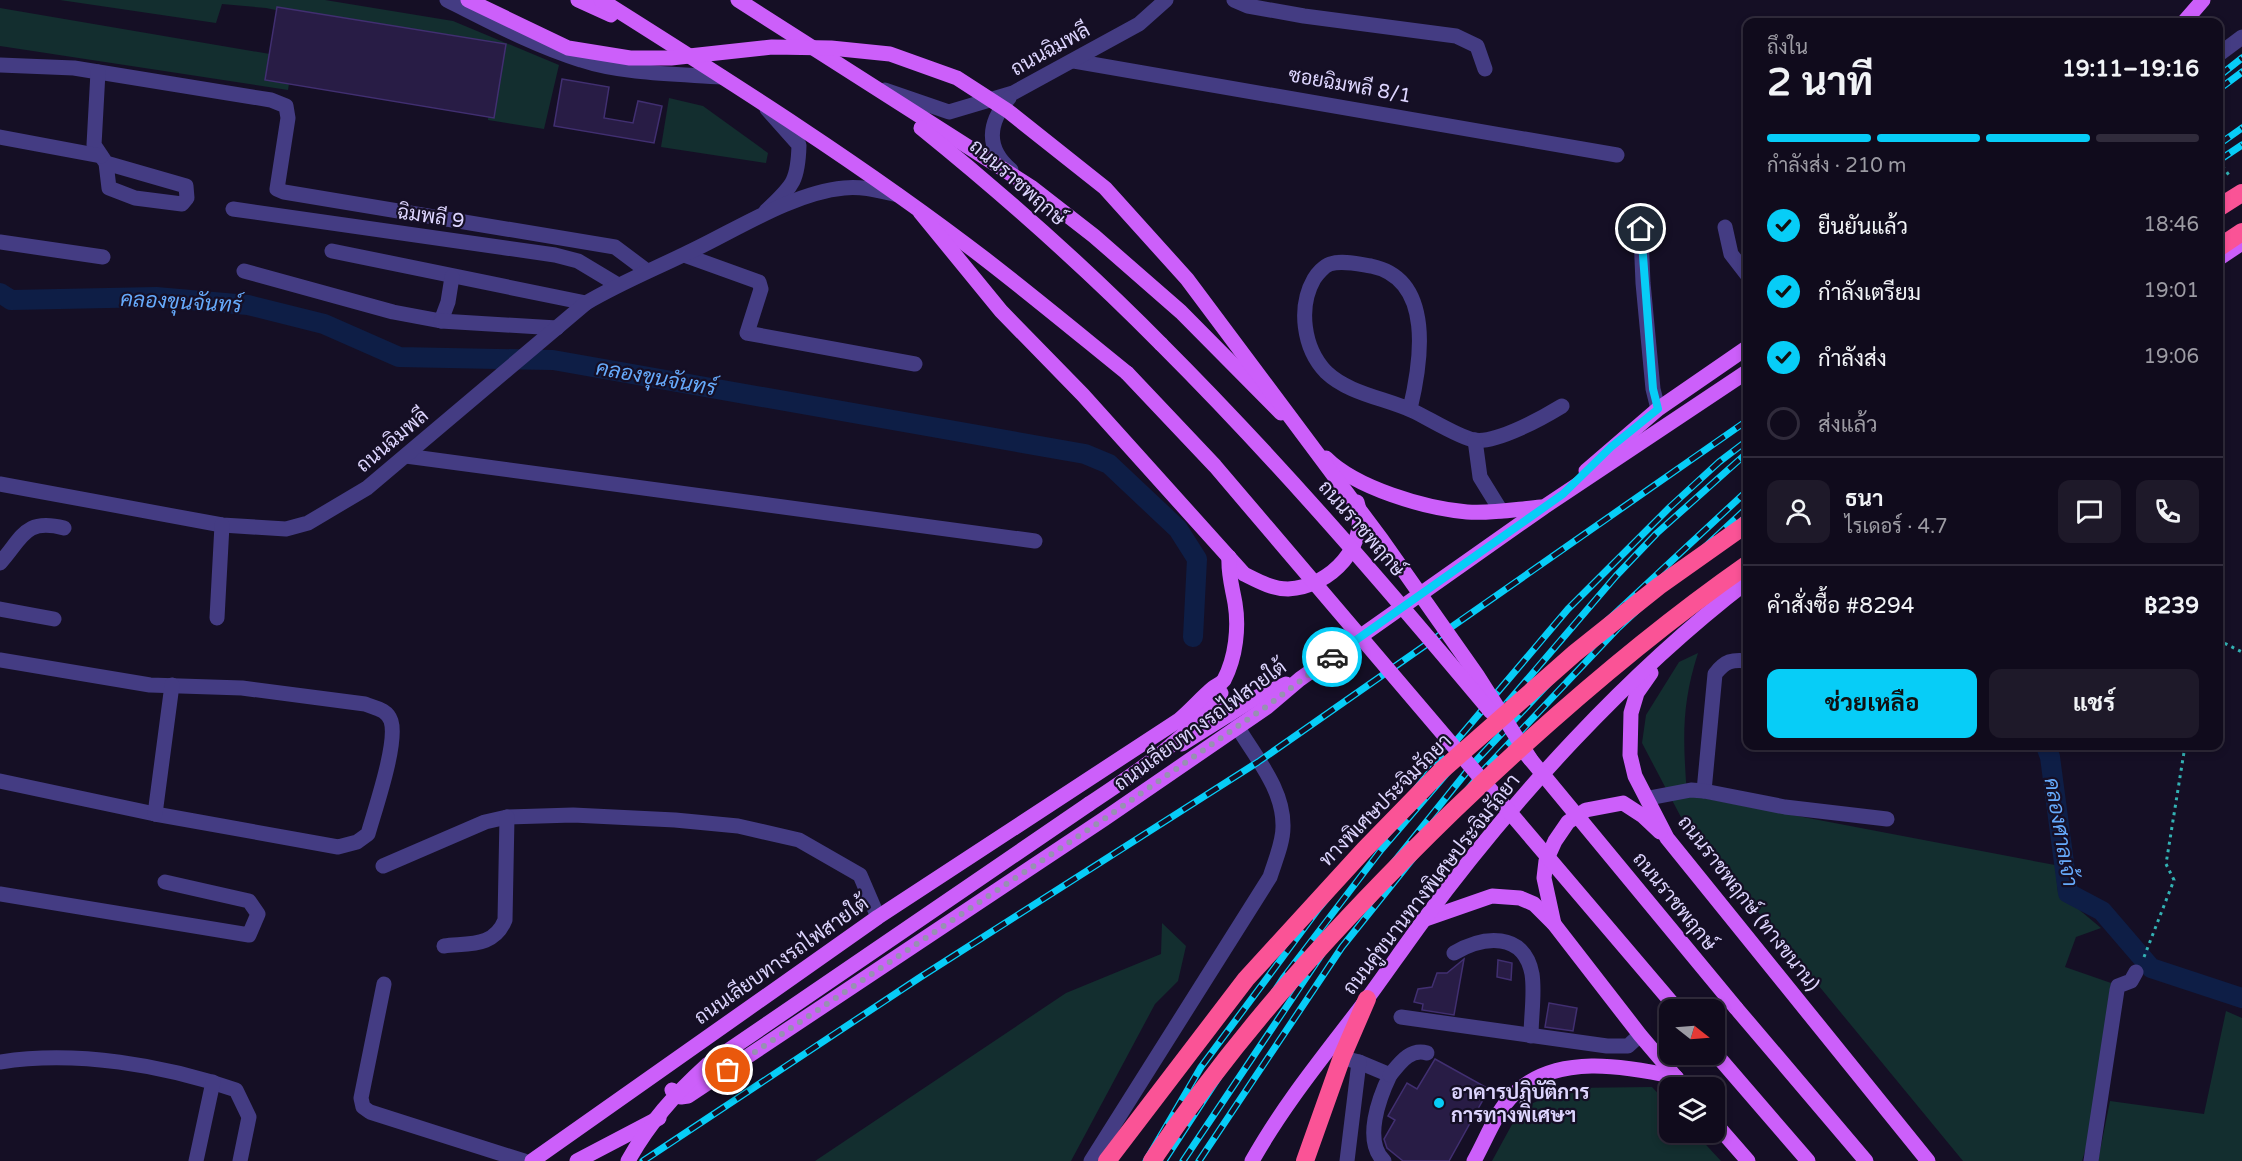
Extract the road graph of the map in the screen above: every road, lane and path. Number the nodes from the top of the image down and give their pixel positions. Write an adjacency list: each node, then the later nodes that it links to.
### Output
1 (447, 0): 17 (street)
2 (468, 0): 85 (main road, bridge)
3 (578, 0): 11 (main road)
4 (601, 0): 11 (main road)
5 (738, 0): 18 (main road, ถนนราชพฤกษ์)
6 (1166, 0): 13 (street, ถนนฉิมพลี)
7 (1234, 0): 15 (street)
8 (2203, 0): 9 (main road)
9 (2187, 18)
10 (2242, 37): 12 (street)
11 (665, 41): 17 (main road)
12 (2223, 51)
13 (1074, 60): 19 (street, ถนนฉิมพลี); 22 (street, ซอยฉิมพลี 8/1)
14 (0, 65): 16 (street)
15 (1485, 69)
16 (98, 72): 23 (street); 43 (street)
17 (722, 77): 20 (main road)
18 (867, 84): 19 (street, ถนนฉิมพลี); 24 (main road, ถนนราชพฤกษ์); 85 (main road, ถนนราชพฤกษ์, bridge)
19 (1013, 93): 24 (street, ถนนฉิมพลี)
20 (761, 102): 26 (main road); 31 (street, ถนนฉิมพลี)
21 (0, 137): 23 (street)
22 (1617, 155)
23 (103, 159): 23 (street)
24 (1031, 187): 57 (main road, ถนนราชพฤกษ์)
25 (2242, 193): 27 (highway, bridge)
26 (898, 195): 30 (main road); 31 (street, ถนนฉิมพลี)
27 (2223, 205)
28 (233, 209): 45 (street, ฉิมพลี 9)
29 (1640, 211): 54 (street)
30 (920, 212): 66 (main road); 106 (main road, bridge)
31 (759, 217): 38 (street, ถนนฉิมพลี)
32 (1725, 227): 41 (street)
33 (2242, 232): 36 (highway)
34 (0, 242): 40 (street)
35 (2242, 243): 39 (main road)
36 (2223, 245)
37 (332, 251): 44 (street)
38 (684, 255): 43 (street, ถนนฉิมพลี); 50 (street)
39 (2223, 256)
40 (103, 257)
41 (1743, 270)
42 (244, 271): 47 (street)
43 (646, 272): 45 (street, ถนนฉิมพลี)
44 (452, 277): 46 (street); 47 (street)
45 (618, 285): 46 (street, ถนนฉิมพลี)
46 (586, 303): 48 (street, ถนนฉิมพลี)
47 (441, 321): 48 (street)
48 (552, 332): 56 (street, ถนนฉิมพลี)
49 (1743, 350): 54 (main road)
50 (915, 364)
51 (1743, 374): 59 (main road, ถนนเลียบทางรถไฟสายใต้)
52 (1562, 406): 55 (street)
53 (1410, 409): 53 (street); 55 (street)
54 (1658, 409): 59 (main road)
55 (1475, 440): 61 (street)
56 (406, 456): 62 (street, ถนนฉิมพลี); 65 (street)
57 (1337, 469): 61 (main road, ถนนราชพฤกษ์); 66 (main road)
58 (0, 484): 62 (street, ถนนฉิมพลี)
59 (1563, 494): 60 (main road, ถนนเลียบทางรถไฟสายใต้)
60 (1544, 507): 61 (main road, ถนนราชพฤกษ์); 80 (main road, ถนนเลียบทางรถไฟสายใต้)
61 (1501, 511)
62 (222, 525): 73 (street)
63 (1743, 527): 128 (highway, ทางพิเศษประจิมรัถยา, bridge)
64 (64, 528): 67 (street)
65 (1035, 541)
66 (1229, 557): 81 (main road, ถนนเลียบทางรถไฟสายใต้)
67 (0, 563)
68 (1743, 564): 71 (main road)
69 (1743, 568): 129 (highway, bridge)
70 (1743, 585): 71 (main road, ถนนคู่ขนานทางพิเศษประจิมรัถยา)
71 (1724, 600): 76 (main road, ถนนคู่ขนานทางพิเศษประจิมรัถยา)
72 (0, 609): 74 (street)
73 (217, 618)
74 (54, 619)
75 (2223, 642): 77 (path)
76 (1670, 645): 89 (main road, ถนนราชพฤกษ์ (ทางขนาน)); 98 (main road, ถนนคู่ขนานทางพิเศษประจิมรัถยา)
77 (2242, 652)
78 (0, 660): 82 (street)
79 (1743, 660): 88 (street)
80 (1300, 679): 83 (main road, ถนนเลียบทางรถไฟสายใต้); 86 (main road)
81 (1222, 682): 86 (main road); 97 (main road, ถนนเลียบทางรถไฟสายใต้)
82 (172, 685): 90 (street); 90 (street)
83 (1237, 726): 119 (main road, ถนนเลียบทางรถไฟสายใต้); 127 (street)
84 (2184, 750): 101 (path)
85 (1531, 760): 137 (main road, ถนนราชพฤกษ์, bridge)
86 (1147, 766): 126 (main road, bridge)
87 (0, 781): 90 (street)
88 (1704, 791): 89 (street); 92 (street)
89 (1648, 798): 93 (main road, ถนนราชพฤกษ์ (ทางขนาน))
90 (155, 814)
91 (507, 817): 94 (street); 97 (street); 100 (street)
92 (1887, 819)
93 (1667, 838): 99 (main road); 138 (main road, ถนนราชพฤกษ์ (ทางขนาน))
94 (383, 866)
95 (165, 882): 96 (street)
96 (0, 894)
97 (878, 917): 118 (main road, ถนนเลียบทางรถไฟสายใต้)
98 (1423, 920): 99 (main road); 105 (main road, ถนนคู่ขนานทางพิเศษประจิมรัถยา)
99 (1554, 924): 108 (main road)
100 (444, 946)
101 (2147, 950)
102 (1454, 952): 109 (street)
103 (2136, 972): 139 (street)
104 (384, 984): 123 (street)
105 (1367, 999): 111 (highway); 130 (main road, ถนนคู่ขนานทางพิเศษประจิมรัถยา)
106 (1669, 999)
107 (1401, 1017): 109 (street)
108 (1640, 1035): 109 (street); 116 (main road)
109 (1531, 1036)
110 (1427, 1053): 114 (street)
111 (1351, 1059): 114 (street); 131 (highway); 132 (street)
112 (0, 1062): 117 (street)
113 (1725, 1065): 136 (main road)
114 (1389, 1075): 133 (street)
115 (1660, 1077): 134 (main road)
116 (1677, 1077)
117 (213, 1082): 121 (street); 122 (street)
118 (644, 1082): 119 (main road, ถนนเลียบทางรถไฟสายใต้); 124 (main road, ถนนเลียบทางรถไฟสายใต้)
119 (672, 1090): 125 (main road)
120 (1725, 1135): 135 (main road)
121 (196, 1161)
122 (240, 1161)
123 (524, 1161)
124 (532, 1161)
125 (577, 1161)
126 (628, 1161)
127 (1091, 1161)
128 (1107, 1161)
129 (1152, 1161)
130 (1252, 1161)
131 (1305, 1161)
132 (1347, 1161)
133 (1384, 1161)
134 (1474, 1161)
135 (1748, 1161)
136 (1808, 1161)
137 (1866, 1161)
138 (1928, 1161)
139 (2091, 1161)

